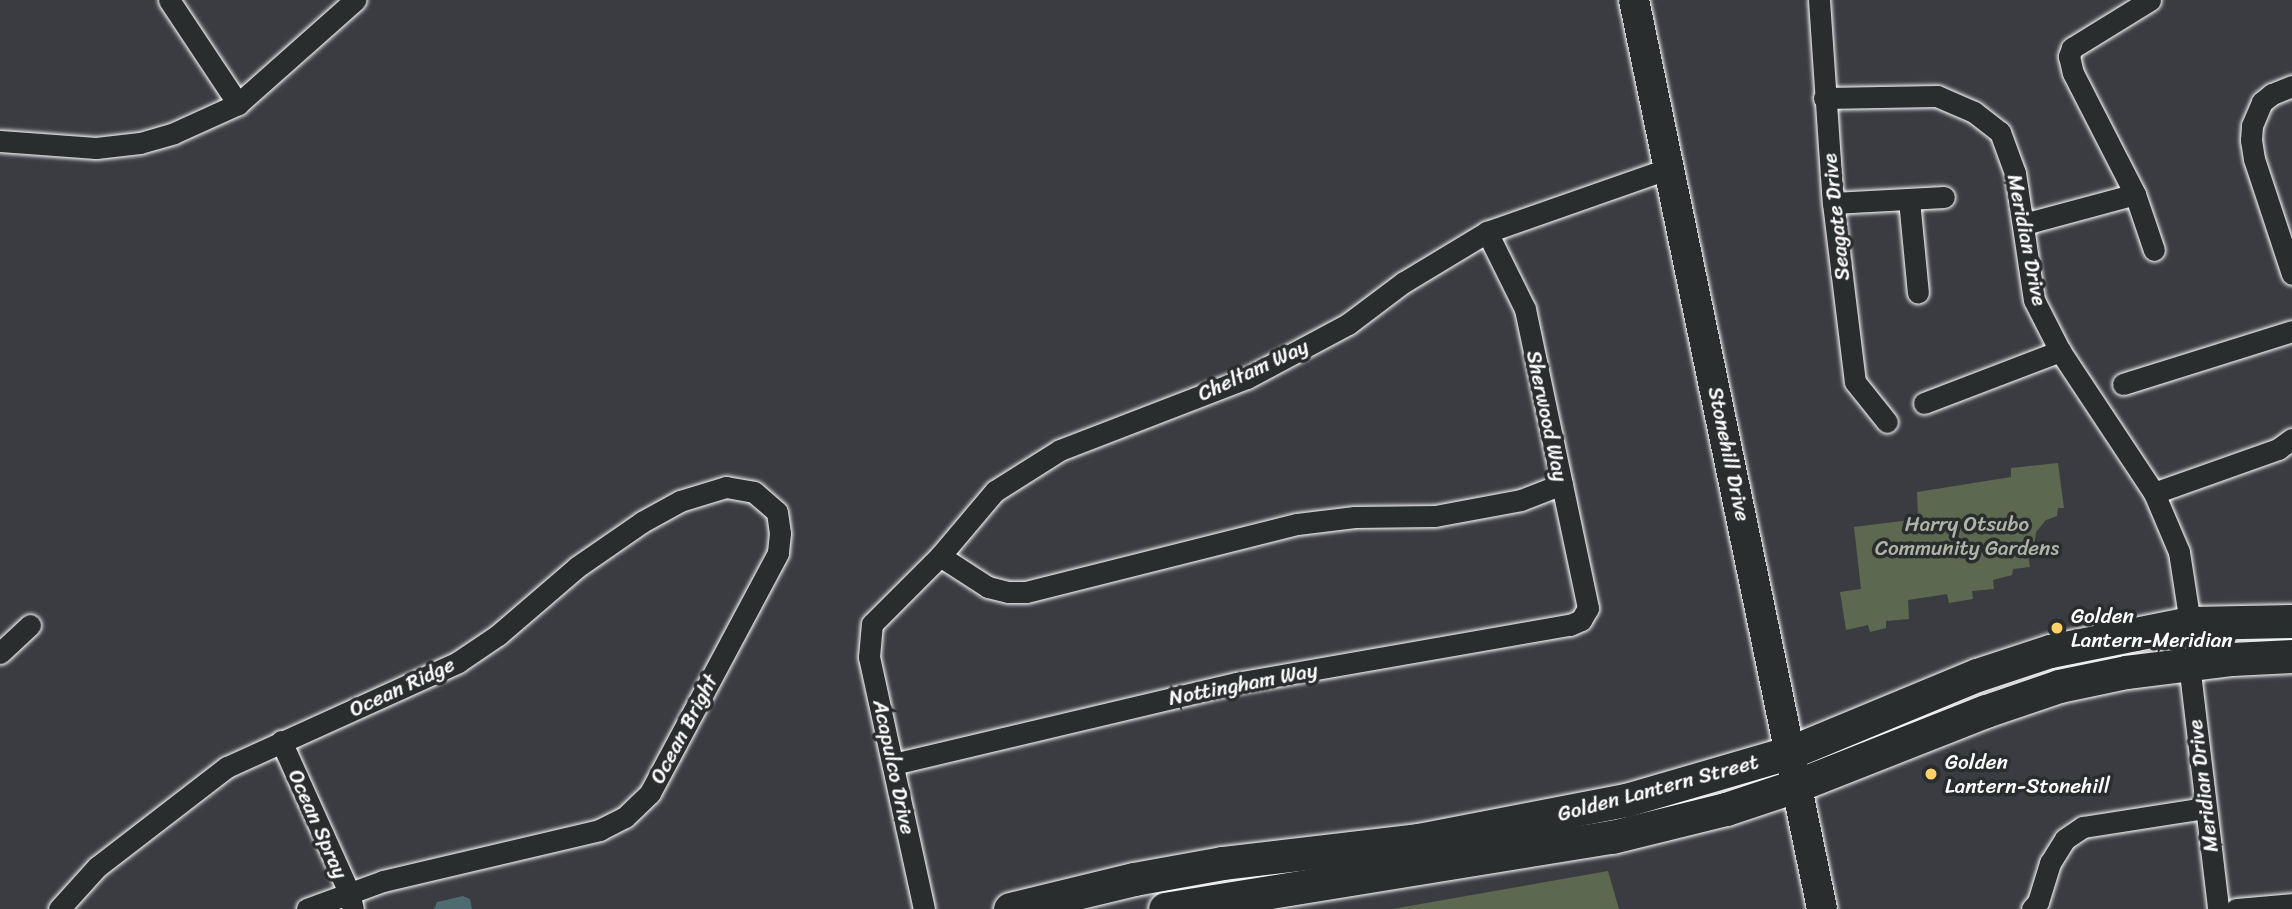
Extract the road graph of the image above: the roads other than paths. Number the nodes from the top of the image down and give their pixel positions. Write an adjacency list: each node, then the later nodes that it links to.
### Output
1 (169, 0): 8 (street)
2 (355, 0): 8 (street)
3 (1634, 0): 10 (main road, Stonehill Drive)
4 (1819, 0): 7 (street, Seagate Drive)
5 (2150, 0): 11 (street)
6 (2292, 86): 18 (street)
7 (1824, 98): 14 (street, Seagate Drive); 15 (street, Meridian Drive)
8 (238, 104): 9 (street)
9 (0, 141)
10 (1670, 168): 16 (street, Cheltam Way); 41 (main road, Stonehill Drive)
11 (2135, 194): 15 (street); 17 (street)
12 (1944, 197): 13 (street)
13 (1909, 200): 14 (street); 19 (street)
14 (1833, 203): 24 (street, Seagate Drive)
15 (2024, 224): 21 (street, Meridian Drive)
16 (1487, 232): 26 (street, Sherwood Way); 29 (street, Cheltam Way)
17 (2154, 250)
18 (2292, 274)
19 (1918, 293)
20 (2292, 331): 22 (street)
21 (2060, 351): 23 (street); 28 (street, Meridian Drive)
22 (2123, 384)
23 (1924, 402)
24 (1886, 422)
25 (2292, 439): 28 (street)
26 (1562, 484): 29 (street); 30 (street, Sherwood Way)
27 (754, 492): 40 (street, Ocean Ridge); 45 (street, Ocean Bright)
28 (2154, 493): 33 (street, Meridian Drive)
29 (940, 556): 34 (street, Cheltam Way)
30 (1588, 608): 42 (street, Nottingham Way)
31 (2234, 620): 32 (main road, Golden Lantern Street); 33 (main road, Golden Lantern Street); 38 (main road)
32 (2292, 621)
33 (2190, 623): 39 (main road); 41 (main road, Golden Lantern Street)
34 (872, 624): 42 (street, Acapulco Drive)
35 (30, 625): 36 (street)
36 (0, 653)
37 (2292, 656): 38 (main road, Golden Lantern Street)
38 (2189, 664): 39 (main road, Golden Lantern Street); 44 (street, Meridian Drive)
39 (2126, 672): 43 (main road, Golden Lantern Street)
40 (281, 741): 45 (street, Ocean Spray); 47 (street, Ocean Ridge)
41 (1791, 752): 43 (main road, Stonehill Drive); 50 (main road, Golden Lantern Street)
42 (893, 764): 49 (street, Acapulco Drive)
43 (1798, 785): 51 (main road, Golden Lantern Street); 52 (main road, Stonehill Drive)
44 (2205, 808): 53 (street); 54 (street, Meridian Drive)
45 (351, 901): 48 (street, Ocean Bright)
46 (2292, 904): 55 (street)
47 (59, 909)
48 (307, 909)
49 (924, 909)
50 (1010, 909)
51 (1165, 909)
52 (1822, 909)
53 (2032, 909)
54 (2218, 909)
55 (2236, 909)

